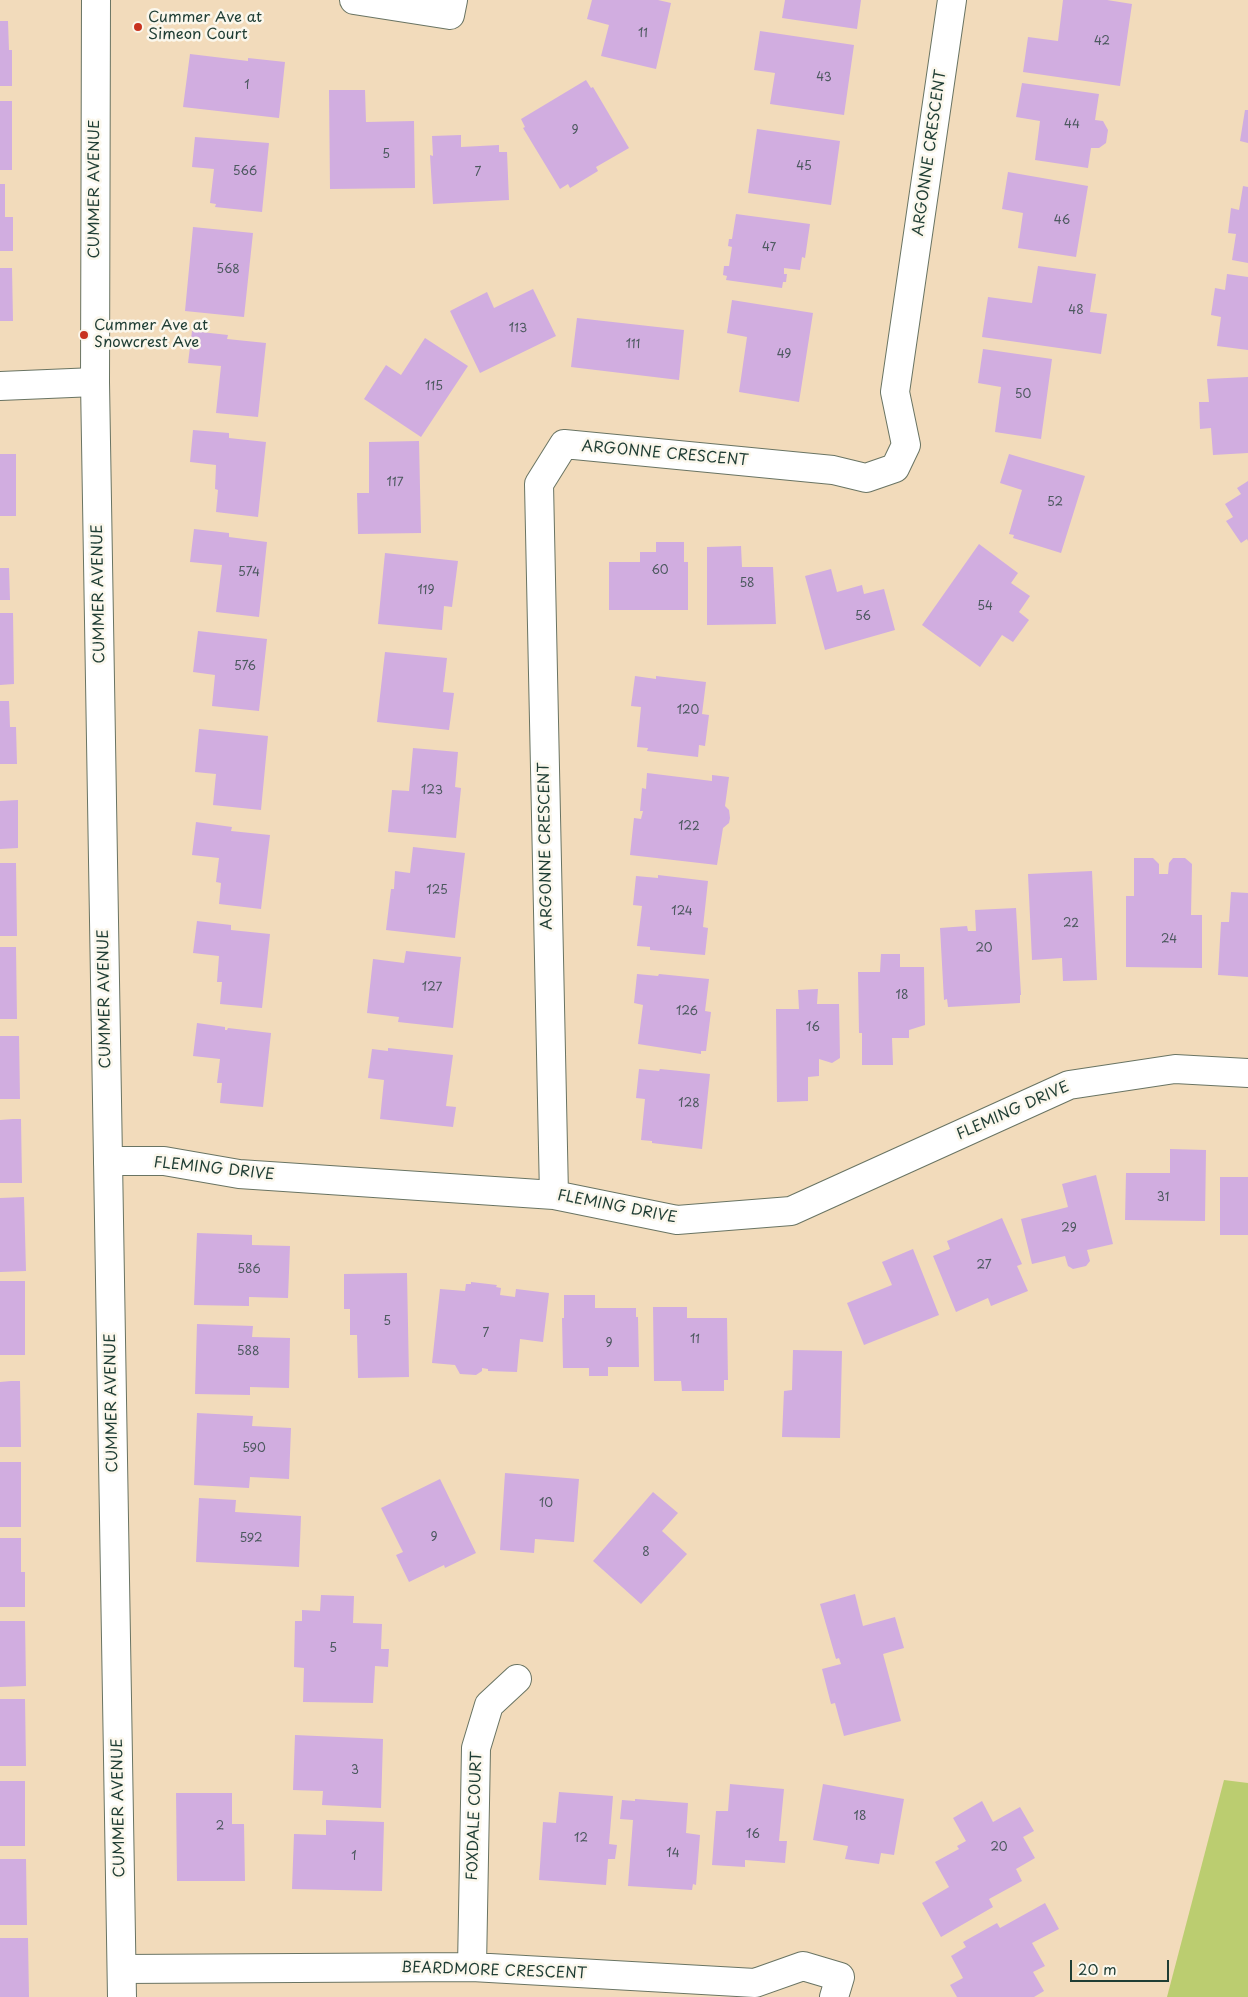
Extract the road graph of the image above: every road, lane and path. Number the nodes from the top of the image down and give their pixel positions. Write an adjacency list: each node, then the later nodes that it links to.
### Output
1 (96, 0): 5 (street, CUMMER AVENUE)
2 (354, 0): 3 (street)
3 (452, 0)
4 (952, 0): 9 (street, ARGONNE CRESCENT)
5 (95, 382): 6 (street); 8 (street, CUMMER AVENUE)
6 (0, 386)
7 (1248, 1073): 9 (street, FLEMING DRIVE)
8 (108, 1161): 9 (street, FLEMING DRIVE); 12 (street, CUMMER AVENUE)
9 (554, 1195)
10 (517, 1678): 11 (street, FOXDALE COURT)
11 (472, 1967): 12 (street, BEARDMORE CRESCENT); 14 (street, BEARDMORE CRESCENT)
12 (122, 1969): 13 (street, CUMMER AVENUE)
13 (122, 1997)
14 (834, 1997)

